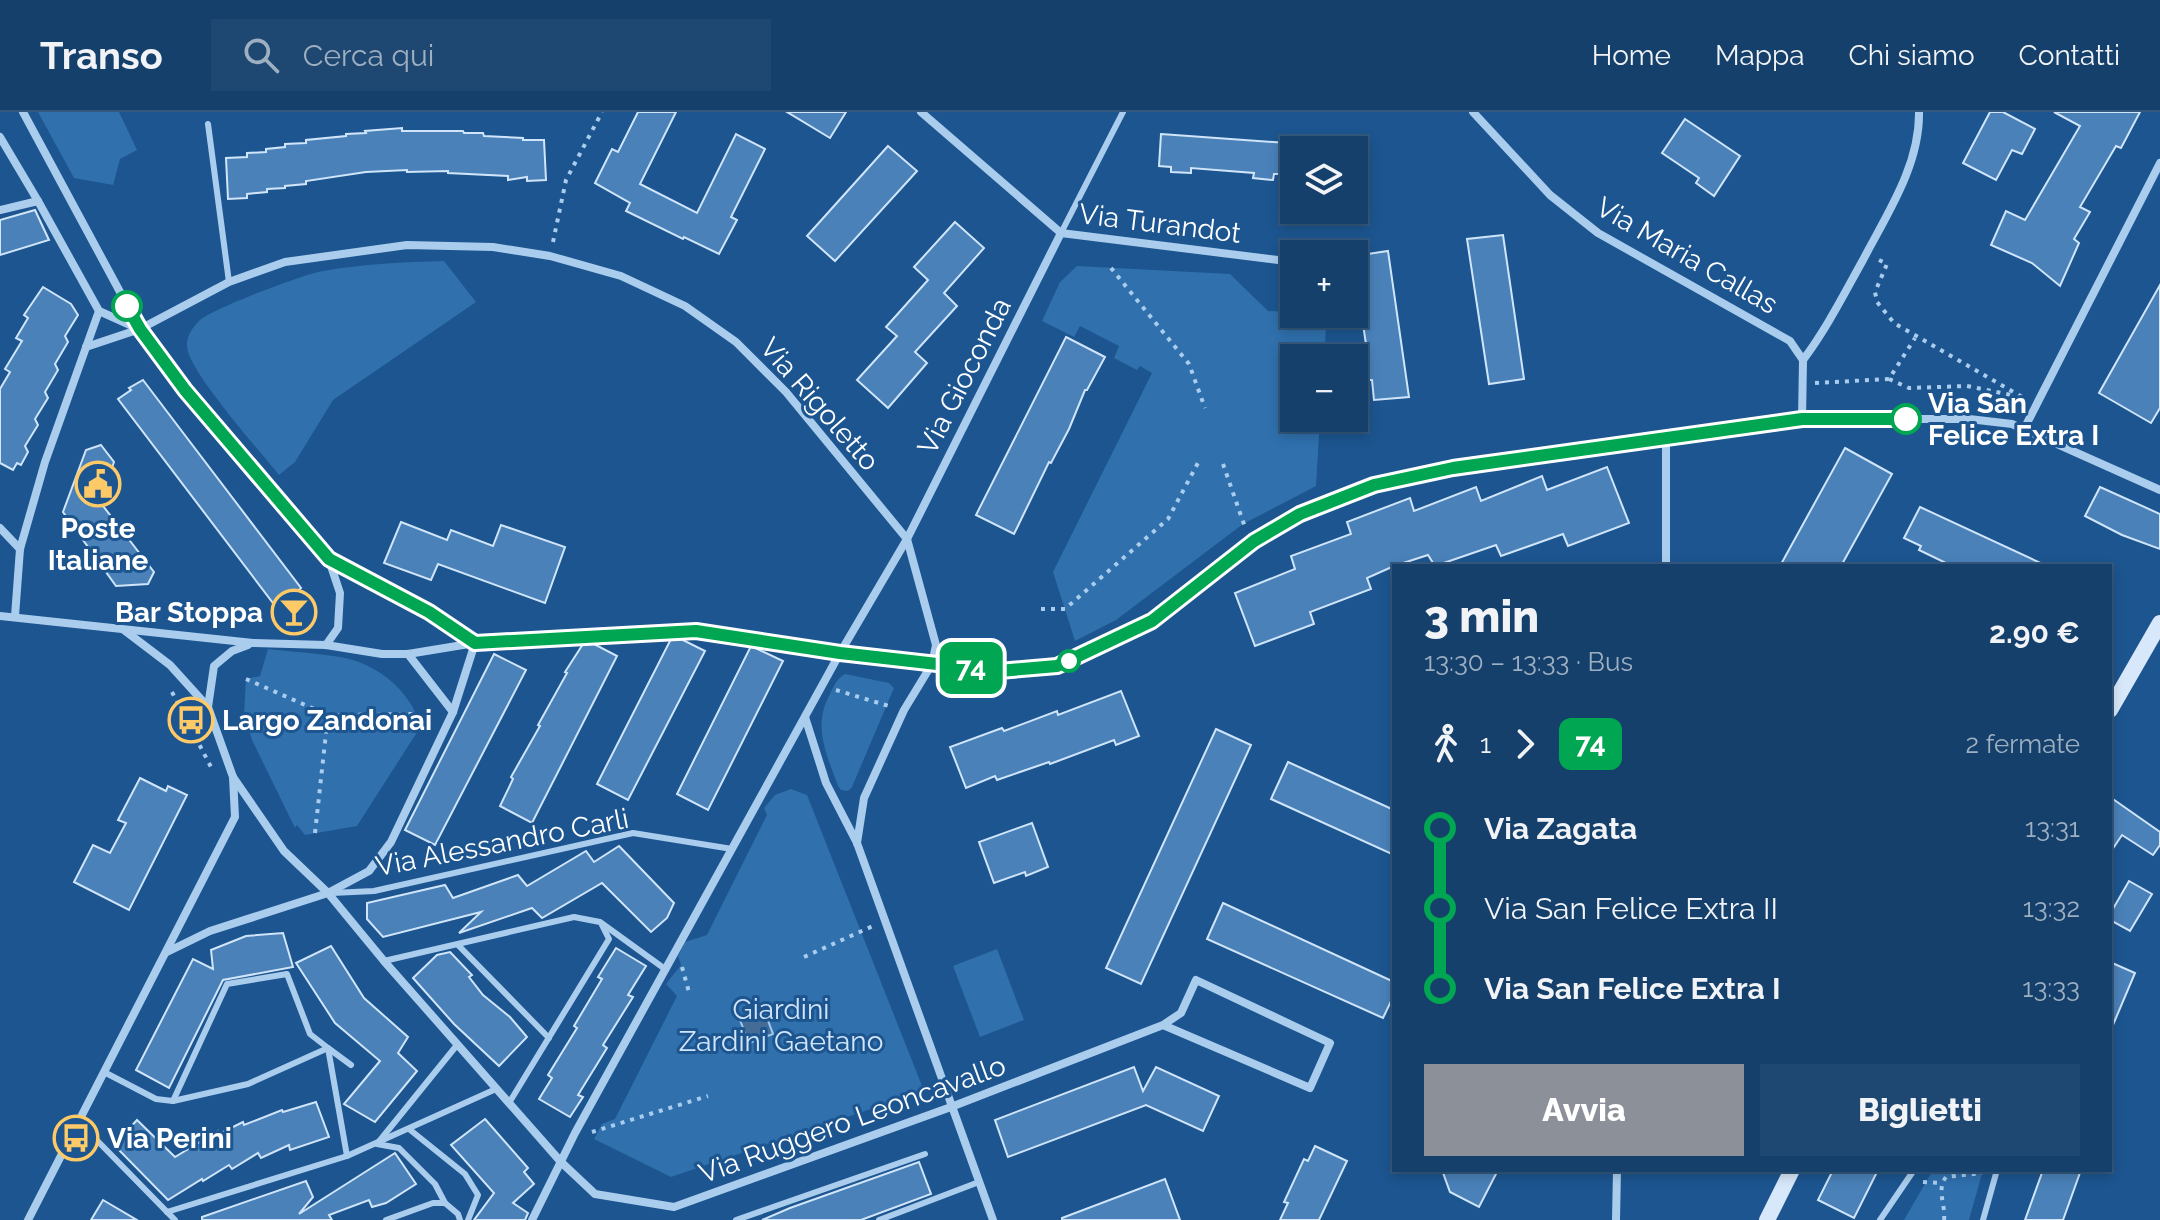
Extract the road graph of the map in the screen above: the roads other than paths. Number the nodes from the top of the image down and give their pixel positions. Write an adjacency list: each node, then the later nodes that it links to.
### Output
1 (23, 112): 15 (street)
2 (921, 112): 11 (street, Via Turandot)
3 (1123, 112): 11 (lane)
4 (1473, 112): 17 (street, Via Maria Callas)
5 (1919, 112): 17 (street)
6 (208, 124): 13 (lane)
7 (0, 137): 9 (street)
8 (2160, 163): 19 (street)
9 (38, 201): 10 (street); 14 (street)
10 (0, 210)
11 (1061, 233): 12 (street, Via Turandot); 23 (street, Via Gioconda)
12 (1280, 260)
13 (229, 282): 15 (street, Via Rigoletto); 23 (street, Via Rigoletto)
14 (99, 311): 15 (street); 16 (street)
15 (140, 329): 16 (street, Via Rigoletto); 25 (street)
16 (86, 347): 24 (street)
17 (1803, 360): 18 (street)
18 (1802, 419): 19 (street); 20 (street)
19 (2024, 429): 21 (street)
20 (1666, 439): 26 (street); 36 (street)
21 (2160, 490)
22 (0, 528): 24 (street)
23 (907, 539): 34 (street, Via Gioconda); 36 (street)
24 (20, 549): 28 (street)
25 (329, 559): 32 (street); 33 (street)
26 (1666, 564)
27 (0, 616): 28 (street)
28 (15, 616): 30 (street)
29 (2160, 623): 38 (street)
30 (123, 629): 31 (street); 37 (street)
31 (253, 643): 33 (street); 37 (street)
32 (475, 643): 34 (street); 35 (street); 39 (street)
33 (326, 645): 35 (street)
34 (840, 653): 36 (street); 40 (street)
35 (408, 654): 39 (street)
36 (932, 664): 42 (street)
37 (208, 707): 41 (street)
38 (2112, 707)
39 (453, 712): 44 (street)
40 (805, 717): 42 (street); 43 (street)
41 (233, 777): 44 (street); 47 (street)
42 (857, 843): 59 (street)
43 (732, 849): 44 (lane, Via Alessandro Carli); 49 (street)
44 (328, 893): 47 (street); 48 (street)
45 (600, 922): 46 (lane); 49 (lane); 51 (lane)
46 (458, 945): 48 (lane); 51 (lane)
47 (167, 952): 55 (street)
48 (384, 961): 52 (street)
49 (665, 969): 65 (street)
50 (1163, 1025): 50 (street, Via Ruggero Leoncavallo); 59 (street, Via Ruggero Leoncavallo)
51 (549, 1038): 58 (lane)
52 (457, 1045): 56 (street); 62 (lane)
53 (328, 1048): 54 (lane); 57 (lane); 57 (lane); 64 (lane)
54 (351, 1065)
55 (104, 1072): 57 (lane); 60 (street)
56 (496, 1089): 58 (street); 61 (lane)
57 (173, 1101)
58 (509, 1103): 65 (street)
59 (951, 1107): 65 (street, Via Ruggero Leoncavallo); 70 (street)
60 (78, 1121): 72 (lane); 73 (street)
61 (409, 1129): 62 (lane); 77 (lane)
62 (377, 1144): 64 (lane); 71 (lane)
63 (925, 1154): 79 (lane)
64 (347, 1156): 72 (lane)
65 (561, 1162): 78 (street)
66 (1617, 1172): 82 (street)
67 (1791, 1172): 83 (street)
68 (1913, 1172): 84 (lane)
69 (1997, 1172): 85 (lane)
70 (979, 1182): 80 (lane); 81 (street)
71 (445, 1203): 75 (lane); 76 (lane)
72 (167, 1212): 74 (lane)
73 (28, 1220)
74 (175, 1220)
75 (386, 1220)
76 (460, 1220)
77 (468, 1220)
78 (532, 1220)
79 (736, 1220)
80 (879, 1220)
81 (993, 1220)
82 (1616, 1220)
83 (1767, 1220)
84 (1880, 1220)
85 (1983, 1220)

